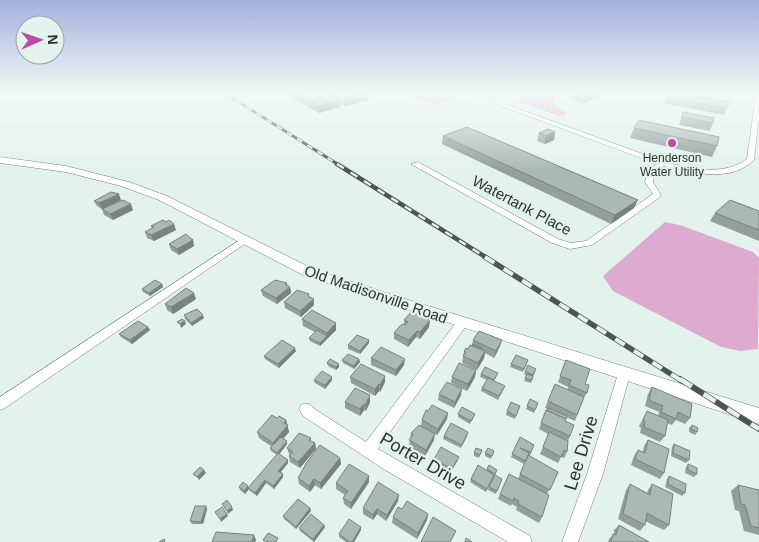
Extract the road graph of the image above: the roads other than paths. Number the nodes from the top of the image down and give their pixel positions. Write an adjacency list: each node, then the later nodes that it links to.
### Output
1 (541, 119): 6 (street)
2 (758, 119): 3 (street)
3 (756, 154): 6 (street)
4 (0, 160): 7 (main road, Old Madisonville Road)
5 (415, 164): 6 (street, Watertank Place)
6 (663, 164)
7 (243, 241): 8 (main road, Old Madisonville Road); 10 (street)
8 (462, 323): 9 (main road, Old Madisonville Road); 13 (street)
9 (624, 374): 12 (main road, Old Madisonville Road); 15 (street, Lee Drive)
10 (0, 404)
11 (306, 409): 13 (street, Porter Drive)
12 (759, 416)
13 (368, 451): 14 (street, Porter Drive)
14 (524, 542)
15 (570, 542)

